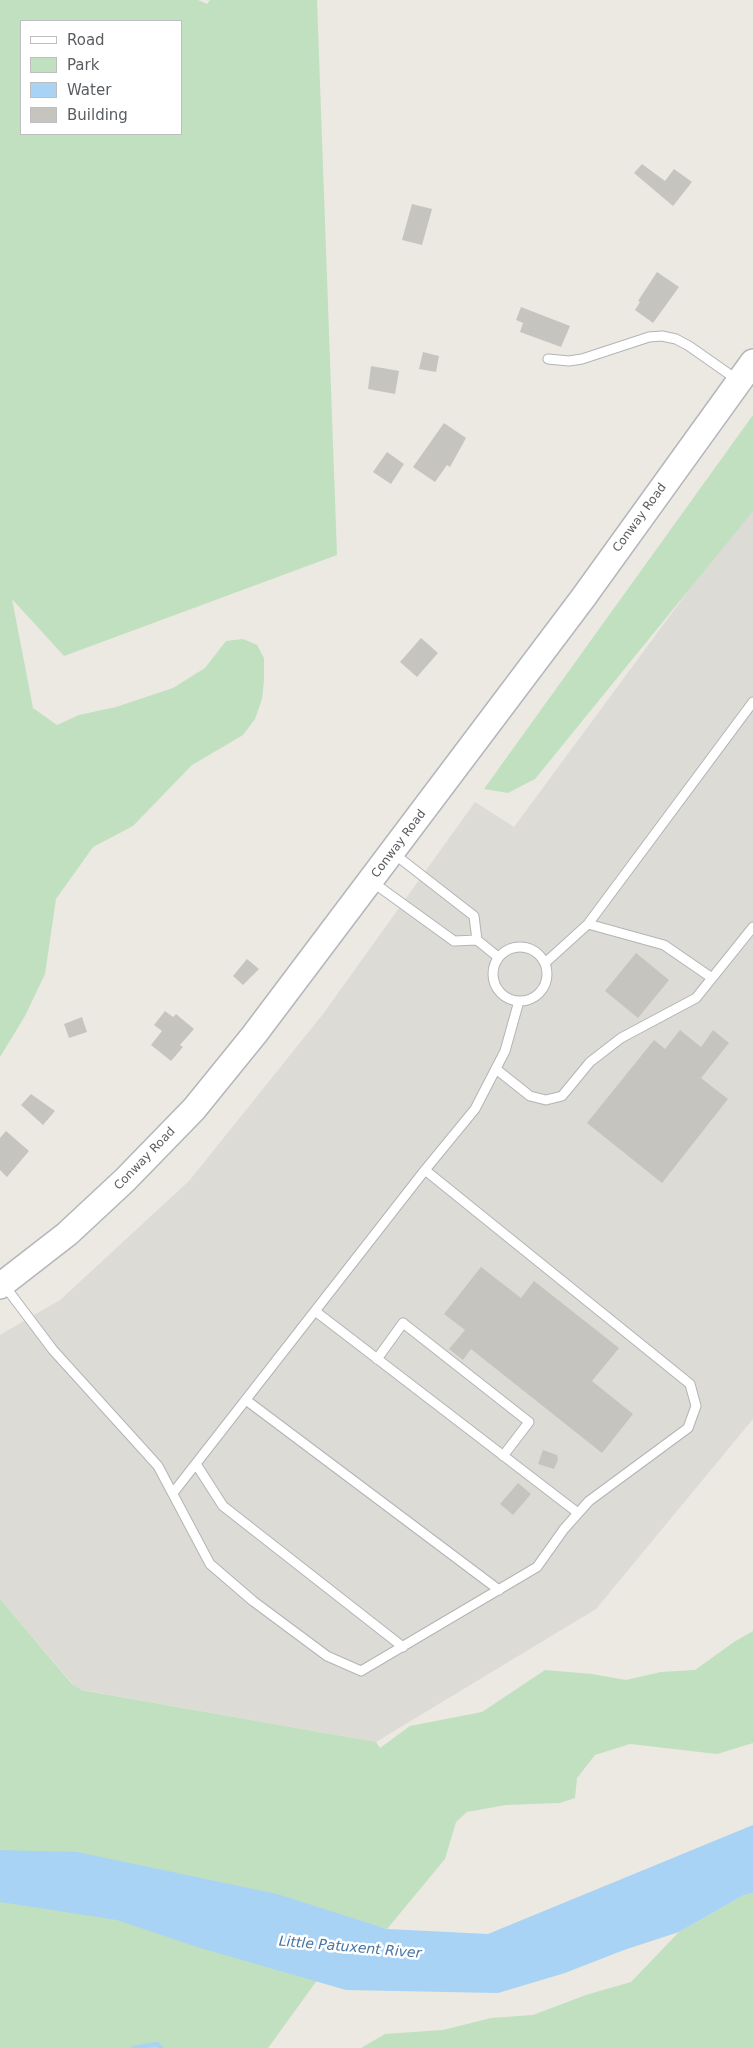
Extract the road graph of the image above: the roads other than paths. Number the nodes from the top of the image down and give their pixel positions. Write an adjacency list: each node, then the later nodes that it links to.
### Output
1 (548, 359): 2 (lane)
2 (746, 371): 4 (street, Conway Road)
3 (753, 702): 6 (lane)
4 (392, 852): 5 (street, Conway Road); 8 (lane)
5 (370, 881): 8 (lane); 15 (street, Conway Road)
6 (588, 924): 10 (lane); 11 (lane)
7 (753, 927): 11 (lane)
8 (477, 940): 9 (lane)
9 (498, 957): 10 (lane); 12 (lane)
10 (545, 963): 12 (lane)
11 (712, 978): 13 (lane)
12 (519, 1001): 13 (lane)
13 (496, 1069): 14 (lane)
14 (425, 1170): 16 (lane); 22 (lane)
15 (2, 1285): 21 (lane)
16 (315, 1311): 17 (lane); 18 (lane)
17 (377, 1359): 19 (lane); 19 (lane)
18 (246, 1400): 20 (lane); 23 (lane)
19 (503, 1456): 22 (lane)
20 (196, 1464): 21 (lane); 24 (lane)
21 (173, 1493): 24 (lane)
22 (578, 1513): 23 (lane)
23 (499, 1590): 24 (lane)
24 (403, 1647)

